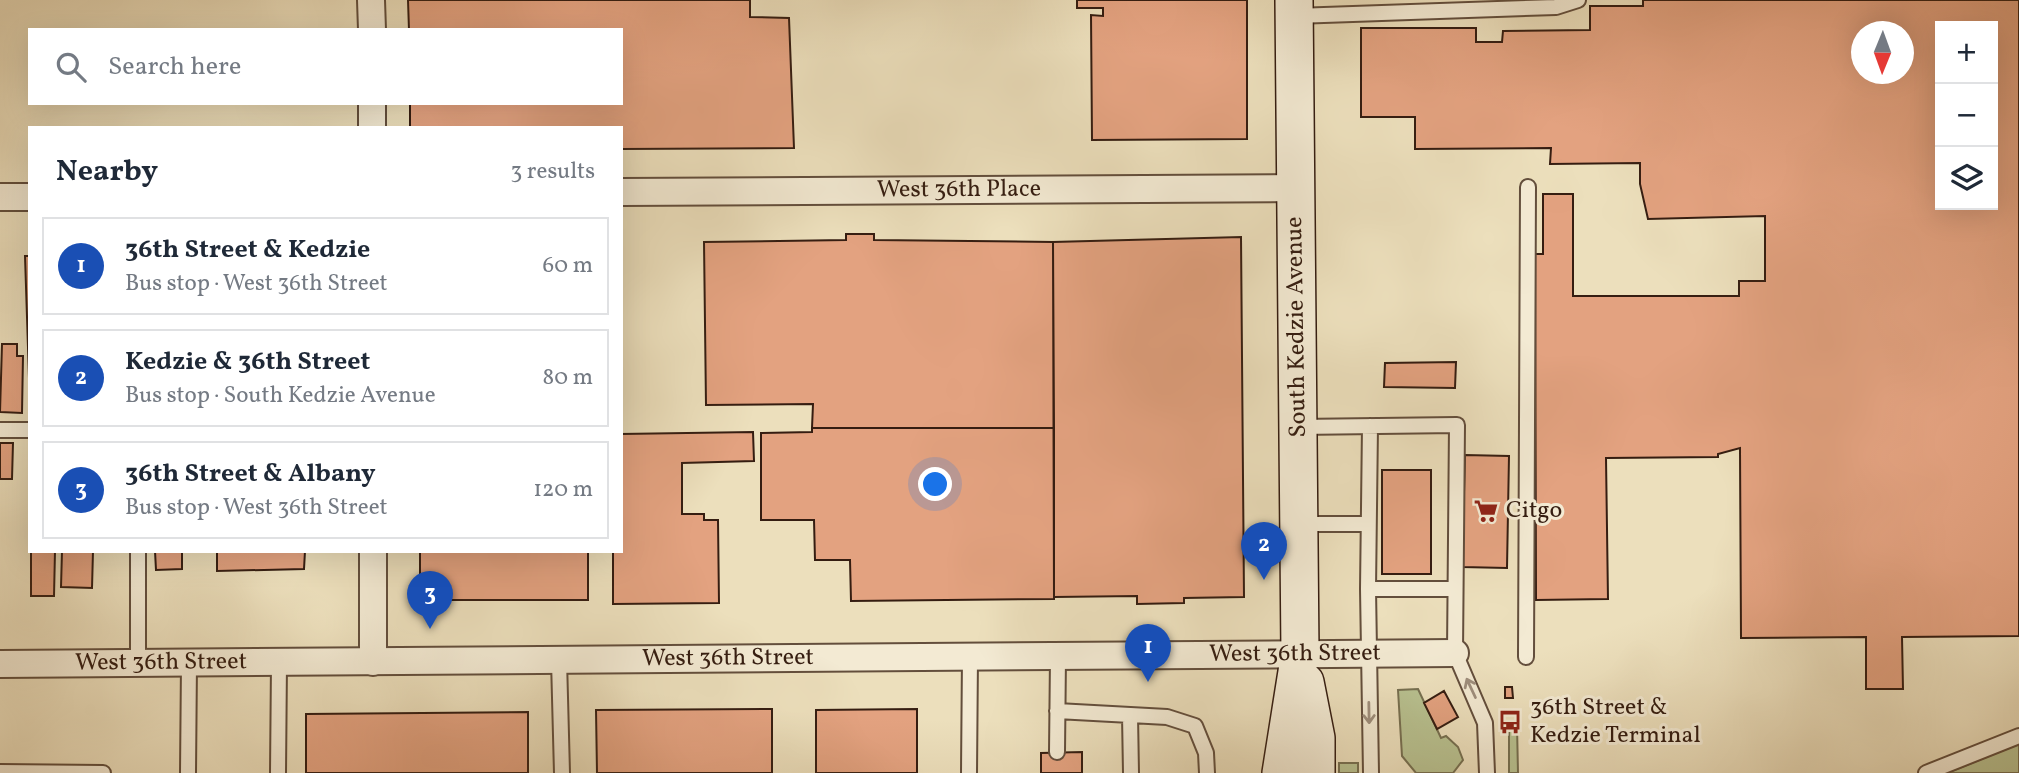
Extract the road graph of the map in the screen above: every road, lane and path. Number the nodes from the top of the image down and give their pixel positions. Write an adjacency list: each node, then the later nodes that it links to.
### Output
1 (371, 0): 4 (street)
2 (1578, 0): 3 (lane)
3 (1294, 8): 8 (main road, South Kedzie Avenue)
4 (372, 28)
5 (372, 105): 6 (street)
6 (372, 126)
7 (1528, 187): 27 (lane)
8 (1295, 188): 9 (street, West 36th Place); 13 (main road, South Kedzie Avenue)
9 (623, 192)
10 (0, 197): 11 (street)
11 (28, 197)
12 (1370, 426): 13 (lane); 17 (lane); 21 (lane)
13 (1298, 427): 16 (main road, South Kedzie Avenue)
14 (0, 430): 15 (lane)
15 (28, 430)
16 (1298, 524): 17 (lane); 22 (main road, South Kedzie Avenue)
17 (1368, 524): 20 (lane)
18 (138, 553): 30 (lane)
19 (373, 553): 29 (street)
20 (1368, 589): 21 (lane); 23 (lane)
21 (1455, 589): 24 (lane)
22 (1300, 653): 23 (street, West 36th Street); 26 (street, West 36th Street); 46 (main road, South Kedzie Avenue); 47 (main road, South Kedzie Avenue)
23 (1368, 653): 24 (street, West 36th Street); 48 (lane, one-way to 48)
24 (1455, 653): 49 (lane, one-way to 24)
25 (970, 657): 26 (street, West 36th Street); 28 (street, West 36th Street); 43 (lane)
26 (1058, 657): 34 (lane)
27 (1526, 657)
28 (559, 660): 29 (street, West 36th Street); 42 (lane)
29 (373, 662): 32 (street, West 36th Street)
30 (138, 663): 31 (street, West 36th Street); 33 (street, West 36th Street)
31 (189, 663): 32 (street, West 36th Street); 40 (lane)
32 (279, 663): 41 (lane)
33 (0, 664)
34 (1056, 712): 35 (lane); 37 (lane)
35 (1130, 715): 44 (lane); 45 (lane)
36 (2019, 736): 50 (lane)
37 (1057, 752)
38 (0, 772): 39 (lane)
39 (103, 773)
40 (188, 773)
41 (278, 773)
42 (562, 773)
43 (969, 773)
44 (1131, 773)
45 (1207, 773)
46 (1281, 773)
47 (1316, 773)
48 (1371, 773)
49 (1487, 773)
50 (1926, 773)

